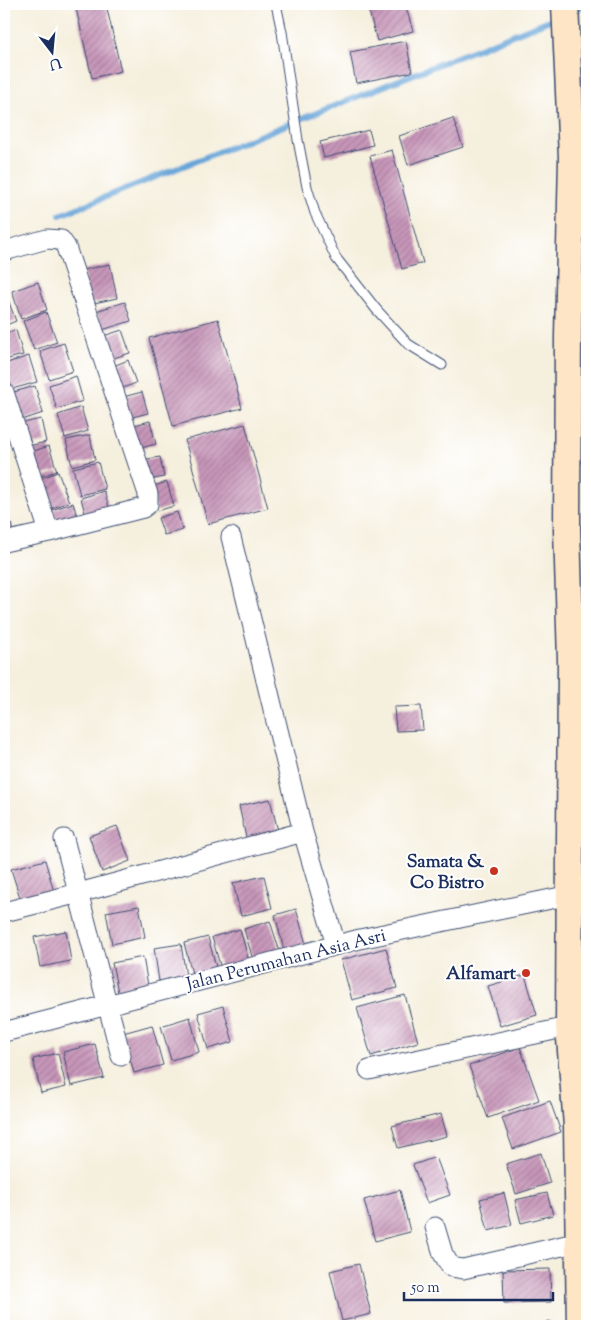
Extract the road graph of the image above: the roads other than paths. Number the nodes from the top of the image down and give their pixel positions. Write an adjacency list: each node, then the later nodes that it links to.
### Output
1 (276, 4): 4 (lane)
2 (565, 16): 6 (main road)
3 (4, 251): 7 (street)
4 (442, 365)
5 (4, 392): 7 (street)
6 (577, 530): 13 (main road)
7 (49, 532): 9 (street)
8 (231, 538): 10 (street)
9 (4, 542)
10 (303, 832): 12 (street); 15 (street)
11 (64, 839): 12 (street)
12 (79, 893): 14 (street); 16 (street)
13 (570, 895): 15 (street, Jalan Perumahan Asia Asri); 17 (main road)
14 (4, 912)
15 (336, 945): 16 (street, Jalan Perumahan Asia Asri)
16 (106, 1004): 18 (street, Jalan Perumahan Asia Asri); 19 (street)
17 (578, 1024): 20 (street); 22 (main road)
18 (4, 1032)
19 (120, 1056)
20 (369, 1070)
21 (434, 1227): 22 (street)
22 (579, 1242): 23 (main road)
23 (580, 1326)

